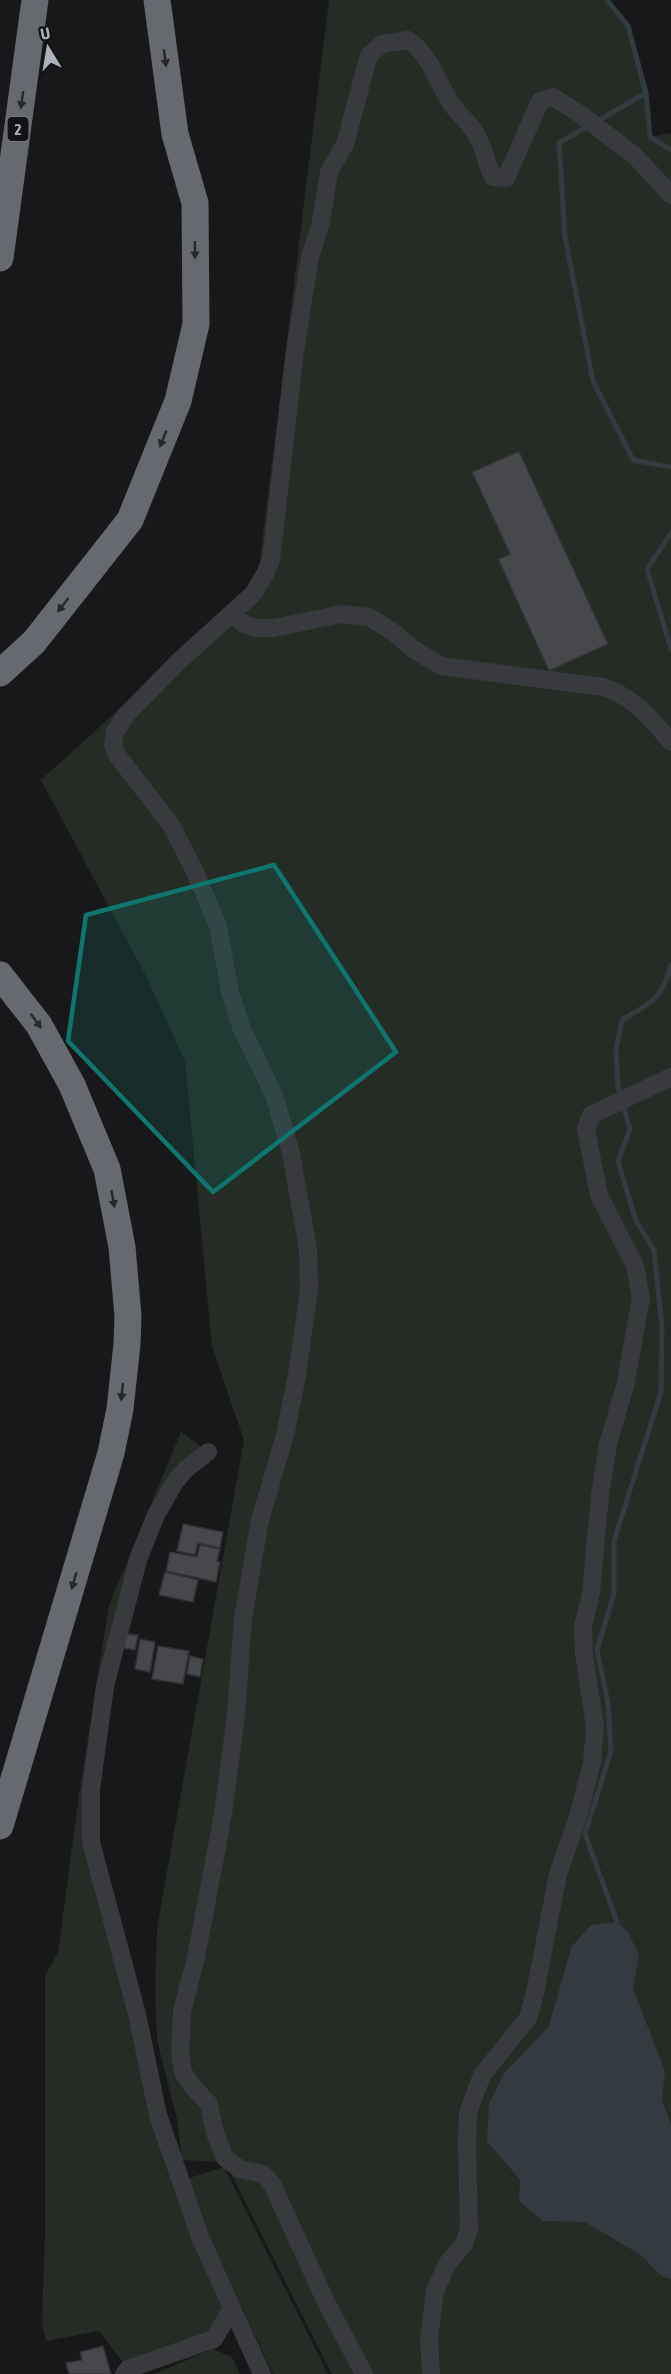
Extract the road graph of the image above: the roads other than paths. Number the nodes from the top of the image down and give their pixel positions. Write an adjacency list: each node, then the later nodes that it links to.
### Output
1 (35, 0): 4 (highway, 2, one-way to 4)
2 (157, 0): 6 (highway, one-way to 6)
3 (671, 195): 5 (lane)
4 (0, 258)
5 (232, 614): 7 (lane); 17 (lane)
6 (0, 673)
7 (671, 742)
8 (0, 975): 11 (highway, one-way to 11)
9 (671, 1077): 18 (lane)
10 (208, 1452): 12 (lane)
11 (0, 1826)
12 (232, 2308): 13 (lane); 14 (lane)
13 (214, 2338): 14 (lane); 15 (lane)
14 (248, 2345): 16 (lane)
15 (124, 2374)
16 (262, 2374)
17 (364, 2374)
18 (431, 2374)

